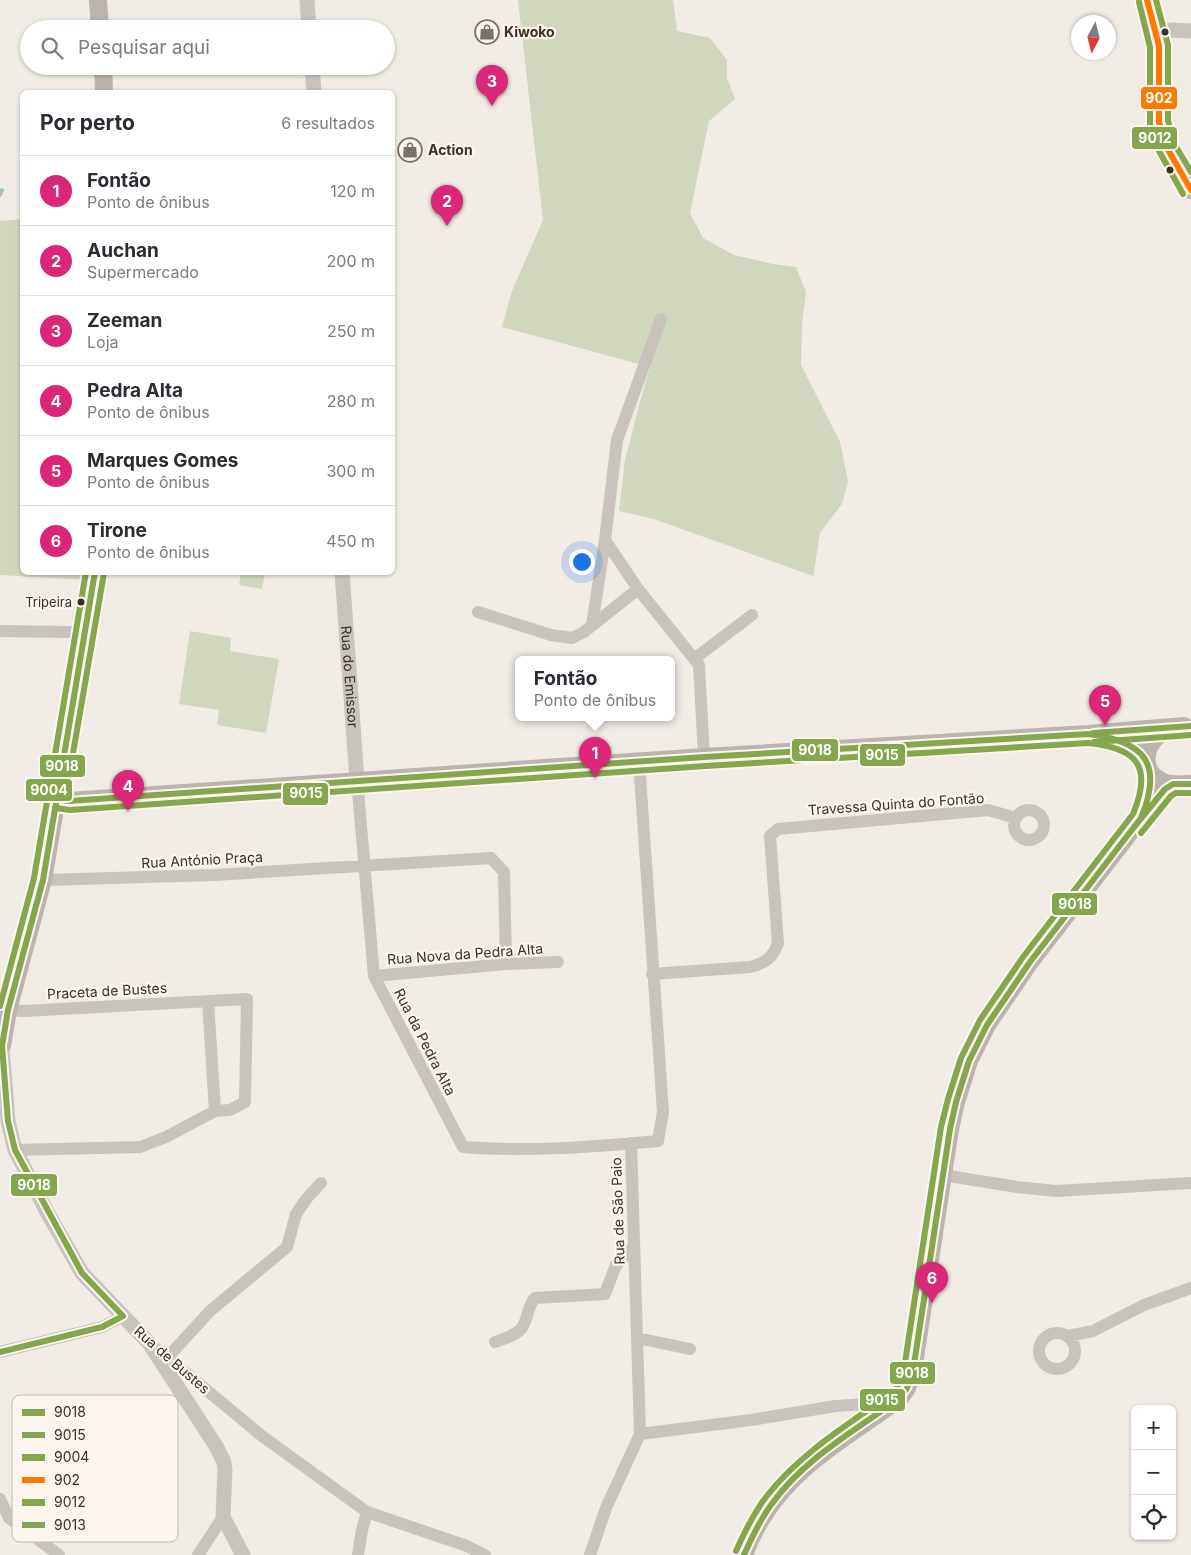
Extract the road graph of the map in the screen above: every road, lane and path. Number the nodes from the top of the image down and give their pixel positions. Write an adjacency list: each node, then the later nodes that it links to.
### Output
1 (98, 0): 4 (main road)
2 (307, 0): 5 (street)
3 (1147, 0): 7 (main road)
4 (99, 20)
5 (308, 20)
6 (1191, 31): 7 (street)
7 (1156, 32): 12 (main road)
8 (103, 75): 10 (main road)
9 (313, 75): 11 (street)
10 (104, 90)
11 (314, 90)
12 (1191, 190)
13 (661, 318): 14 (street)
14 (605, 540): 17 (street); 20 (street)
15 (94, 575): 22 (main road, Rua de Bustes)
16 (342, 575): 29 (street, Rua do Emissor)
17 (638, 589): 20 (street); 23 (street)
18 (478, 612): 20 (street)
19 (752, 615): 23 (street)
20 (592, 625)
21 (0, 632): 22 (street)
22 (84, 634): 32 (main road, Rua de Bustes)
23 (694, 659): 26 (street)
24 (1187, 726): 25 (main road); 28 (main road)
25 (1088, 734): 26 (main road); 28 (main road)
26 (704, 757): 27 (main road)
27 (639, 761): 29 (main road); 39 (street, Rua de São Paio)
28 (1148, 766): 30 (main road); 34 (main road)
29 (357, 780): 32 (main road); 35 (street, Rua da Pedra Alta)
30 (1173, 784): 31 (main road); 34 (main road)
31 (1191, 784)
32 (56, 798): 36 (main road, Rua de Bustes)
33 (1016, 818): 39 (street, Travessa Quinta do Fontão)
34 (1141, 818): 47 (main road)
35 (363, 865): 36 (street, Rua António Praça); 38 (street, Rua António Praça); 40 (street, Rua da Pedra Alta)
36 (43, 880): 42 (main road, Rua de Bustes)
37 (558, 962): 38 (street, Rua Nova da Pedra Alta)
38 (506, 964): 40 (street, Rua Nova da Pedra Alta)
39 (652, 974): 45 (street, Rua de São Paio)
40 (374, 976): 45 (street, Rua da Pedra Alta)
41 (208, 1001): 42 (street, Praceta de Bustes); 44 (street); 44 (street, Praceta de Bustes)
42 (8, 1010): 43 (main road, Rua de Bustes)
43 (1, 1046): 46 (street, Rua de Bustes)
44 (215, 1111): 46 (street)
45 (631, 1143): 50 (street, Rua de São Paio)
46 (14, 1150): 52 (street, Rua de Bustes)
47 (944, 1175): 49 (street); 62 (main road)
48 (322, 1183): 61 (street)
49 (1191, 1183)
50 (634, 1246): 55 (street, Rua de São Paio); 57 (street)
51 (1191, 1288): 53 (street)
52 (123, 1316): 56 (street, Rua de Bustes); 60 (street)
53 (1093, 1331): 54 (street); 59 (street)
54 (1068, 1336): 59 (street); 59 (street)
55 (637, 1338): 58 (street); 63 (street, Rua de São Paio)
56 (149, 1342): 61 (street, Rua de Bustes); 66 (street)
57 (495, 1342)
58 (690, 1349)
59 (1075, 1349)
60 (0, 1352)
61 (167, 1358): 65 (street, Rua de Bustes)
62 (884, 1408): 63 (street); 77 (main road)
63 (640, 1434): 76 (street, Rua de São Paio)
64 (0, 1499): 67 (street)
65 (367, 1512): 69 (street, Rua de Bustes); 73 (street)
66 (223, 1517): 71 (street); 72 (street)
67 (12, 1520)
68 (41, 1542): 70 (street)
69 (467, 1546): 74 (street); 75 (street, Rua de Bustes)
70 (59, 1555)
71 (198, 1555)
72 (242, 1555)
73 (358, 1555)
74 (456, 1555)
75 (485, 1555)
76 (590, 1555)
77 (744, 1555)

